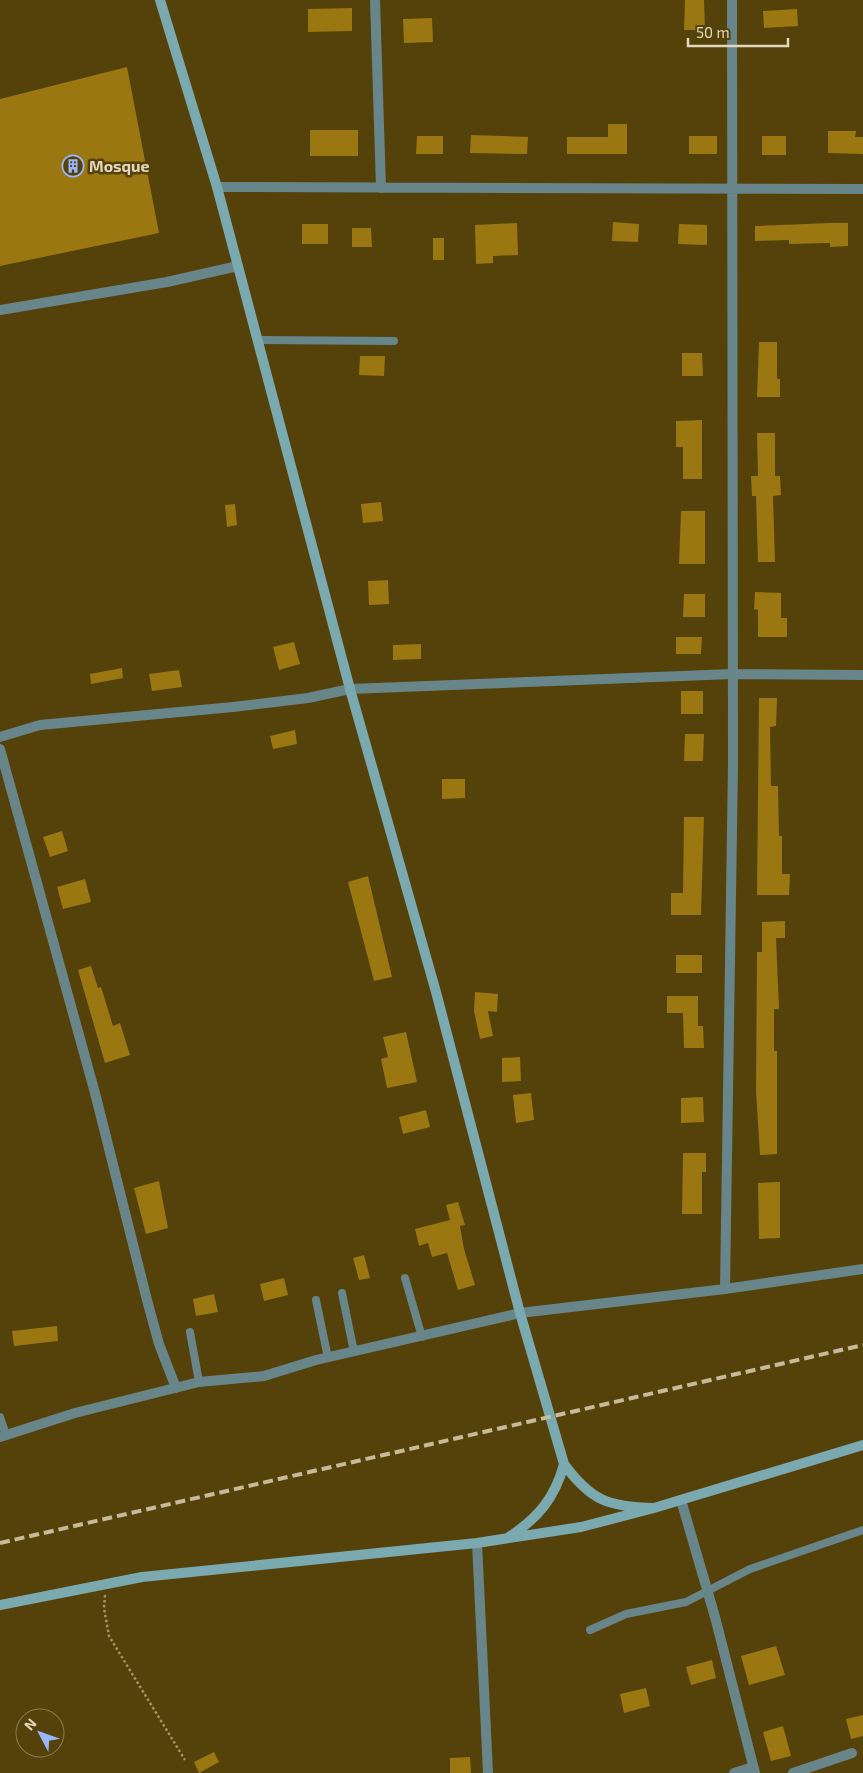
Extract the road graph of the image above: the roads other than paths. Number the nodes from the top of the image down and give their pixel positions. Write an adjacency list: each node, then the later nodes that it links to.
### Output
1 (160, 0): 4 (street)
2 (375, 0): 5 (street)
3 (732, 0): 6 (street)
4 (216, 187): 5 (street); 8 (street)
5 (381, 188): 6 (street)
6 (731, 189): 7 (street); 12 (street)
7 (863, 189)
8 (238, 266): 9 (street); 10 (street)
9 (0, 310)
10 (258, 340): 11 (lane); 14 (street)
11 (394, 341)
12 (733, 674): 13 (street); 14 (street); 19 (street)
13 (863, 676)
14 (350, 689): 15 (street); 22 (street)
15 (0, 737)
16 (0, 749): 28 (street)
17 (863, 1269): 19 (street)
18 (405, 1278): 24 (lane)
19 (725, 1289): 22 (street)
20 (342, 1293): 25 (lane)
21 (316, 1300): 26 (lane)
22 (520, 1313): 24 (street); 32 (street)
23 (190, 1332): 27 (lane)
24 (422, 1337): 25 (street)
25 (354, 1352): 26 (street)
26 (328, 1358): 27 (street)
27 (199, 1382): 28 (street)
28 (176, 1388): 30 (street)
29 (0, 1417): 30 (lane)
30 (3, 1436)
31 (863, 1445): 33 (street)
32 (564, 1464): 34 (street); 36 (street)
33 (681, 1500): 34 (street); 38 (street)
34 (654, 1508): 36 (street)
35 (863, 1530): 38 (lane)
36 (506, 1538): 37 (street)
37 (477, 1543): 39 (street); 43 (street)
38 (708, 1593): 40 (lane); 42 (street)
39 (0, 1605)
40 (590, 1630)
41 (852, 1753): 45 (street)
42 (754, 1770): 44 (street)
43 (488, 1773)
44 (734, 1773)
45 (793, 1773)

